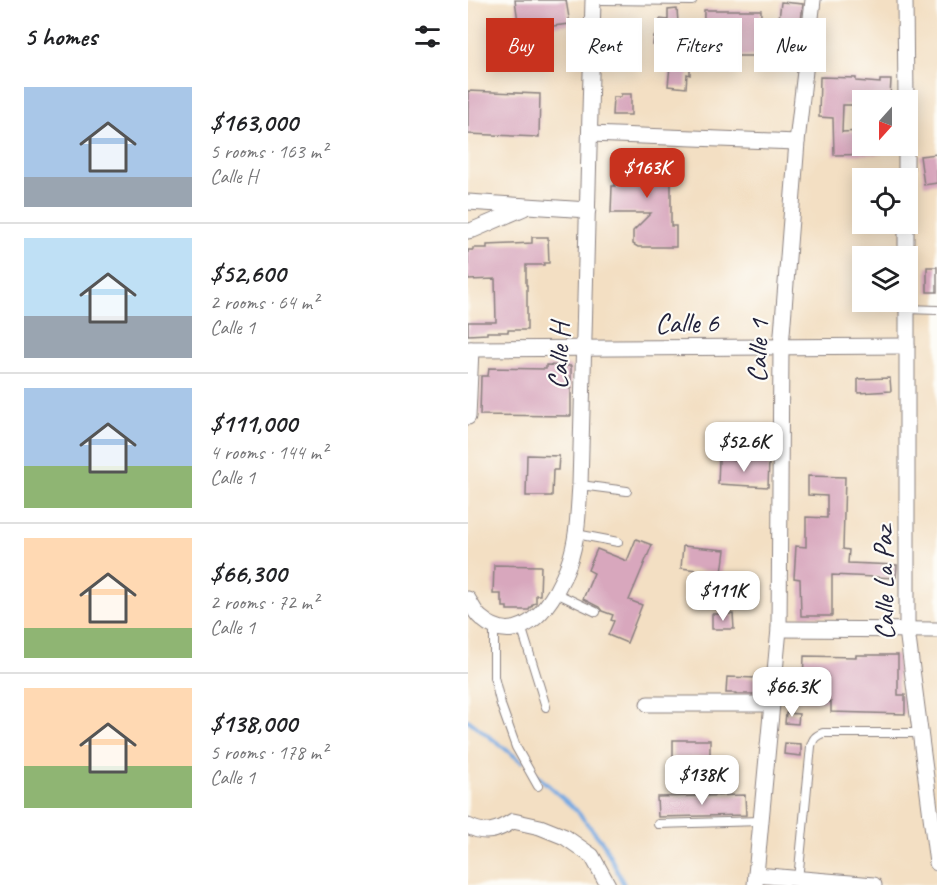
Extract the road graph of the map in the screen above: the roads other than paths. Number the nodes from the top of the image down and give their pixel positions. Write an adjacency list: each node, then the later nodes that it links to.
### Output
1 (593, 0): 7 (street, Calle H)
2 (602, 0): 5 (lane)
3 (813, 0): 8 (street, Calle 1)
4 (905, 0): 6 (street)
5 (692, 1)
6 (906, 90)
7 (590, 134): 8 (street); 11 (street, Calle H)
8 (797, 142): 17 (street, Calle 1)
9 (468, 202): 10 (street)
10 (527, 206): 11 (street); 12 (street)
11 (588, 210): 19 (street, Calle H)
12 (468, 231)
13 (918, 307): 14 (lane)
14 (937, 310)
15 (907, 312): 16 (street, Calle La Paz)
16 (907, 346): 17 (street, Calle 6); 31 (street, Calle La Paz)
17 (781, 347): 19 (street, Calle 6); 30 (street, Calle 1)
18 (469, 349): 19 (street, Calle 6); 20 (street)
19 (584, 349): 21 (street, Calle H)
20 (468, 417)
21 (580, 486): 22 (lane); 23 (street, Calle H)
22 (627, 491)
23 (576, 534): 24 (lane); 25 (street, Calle H)
24 (618, 542)
25 (556, 593): 27 (lane); 28 (street, Calle H)
26 (468, 598): 29 (street)
27 (596, 612)
28 (521, 626): 29 (street); 35 (lane)
29 (494, 627): 37 (lane)
30 (780, 629): 31 (street); 34 (street, Calle 1)
31 (907, 630): 32 (street); 36 (street, Calle La Paz)
32 (937, 630)
33 (648, 704): 34 (street)
34 (772, 704): 38 (street, Calle 1)
35 (546, 707)
36 (920, 733): 41 (street, Calle La Paz); 43 (lane)
37 (538, 786)
38 (761, 821): 39 (lane); 42 (street, Calle 1)
39 (658, 824)
40 (468, 825): 45 (street)
41 (937, 862)
42 (755, 880): 43 (street)
43 (798, 882): 44 (street)
44 (835, 883): 46 (street)
45 (608, 885)
46 (874, 885)

